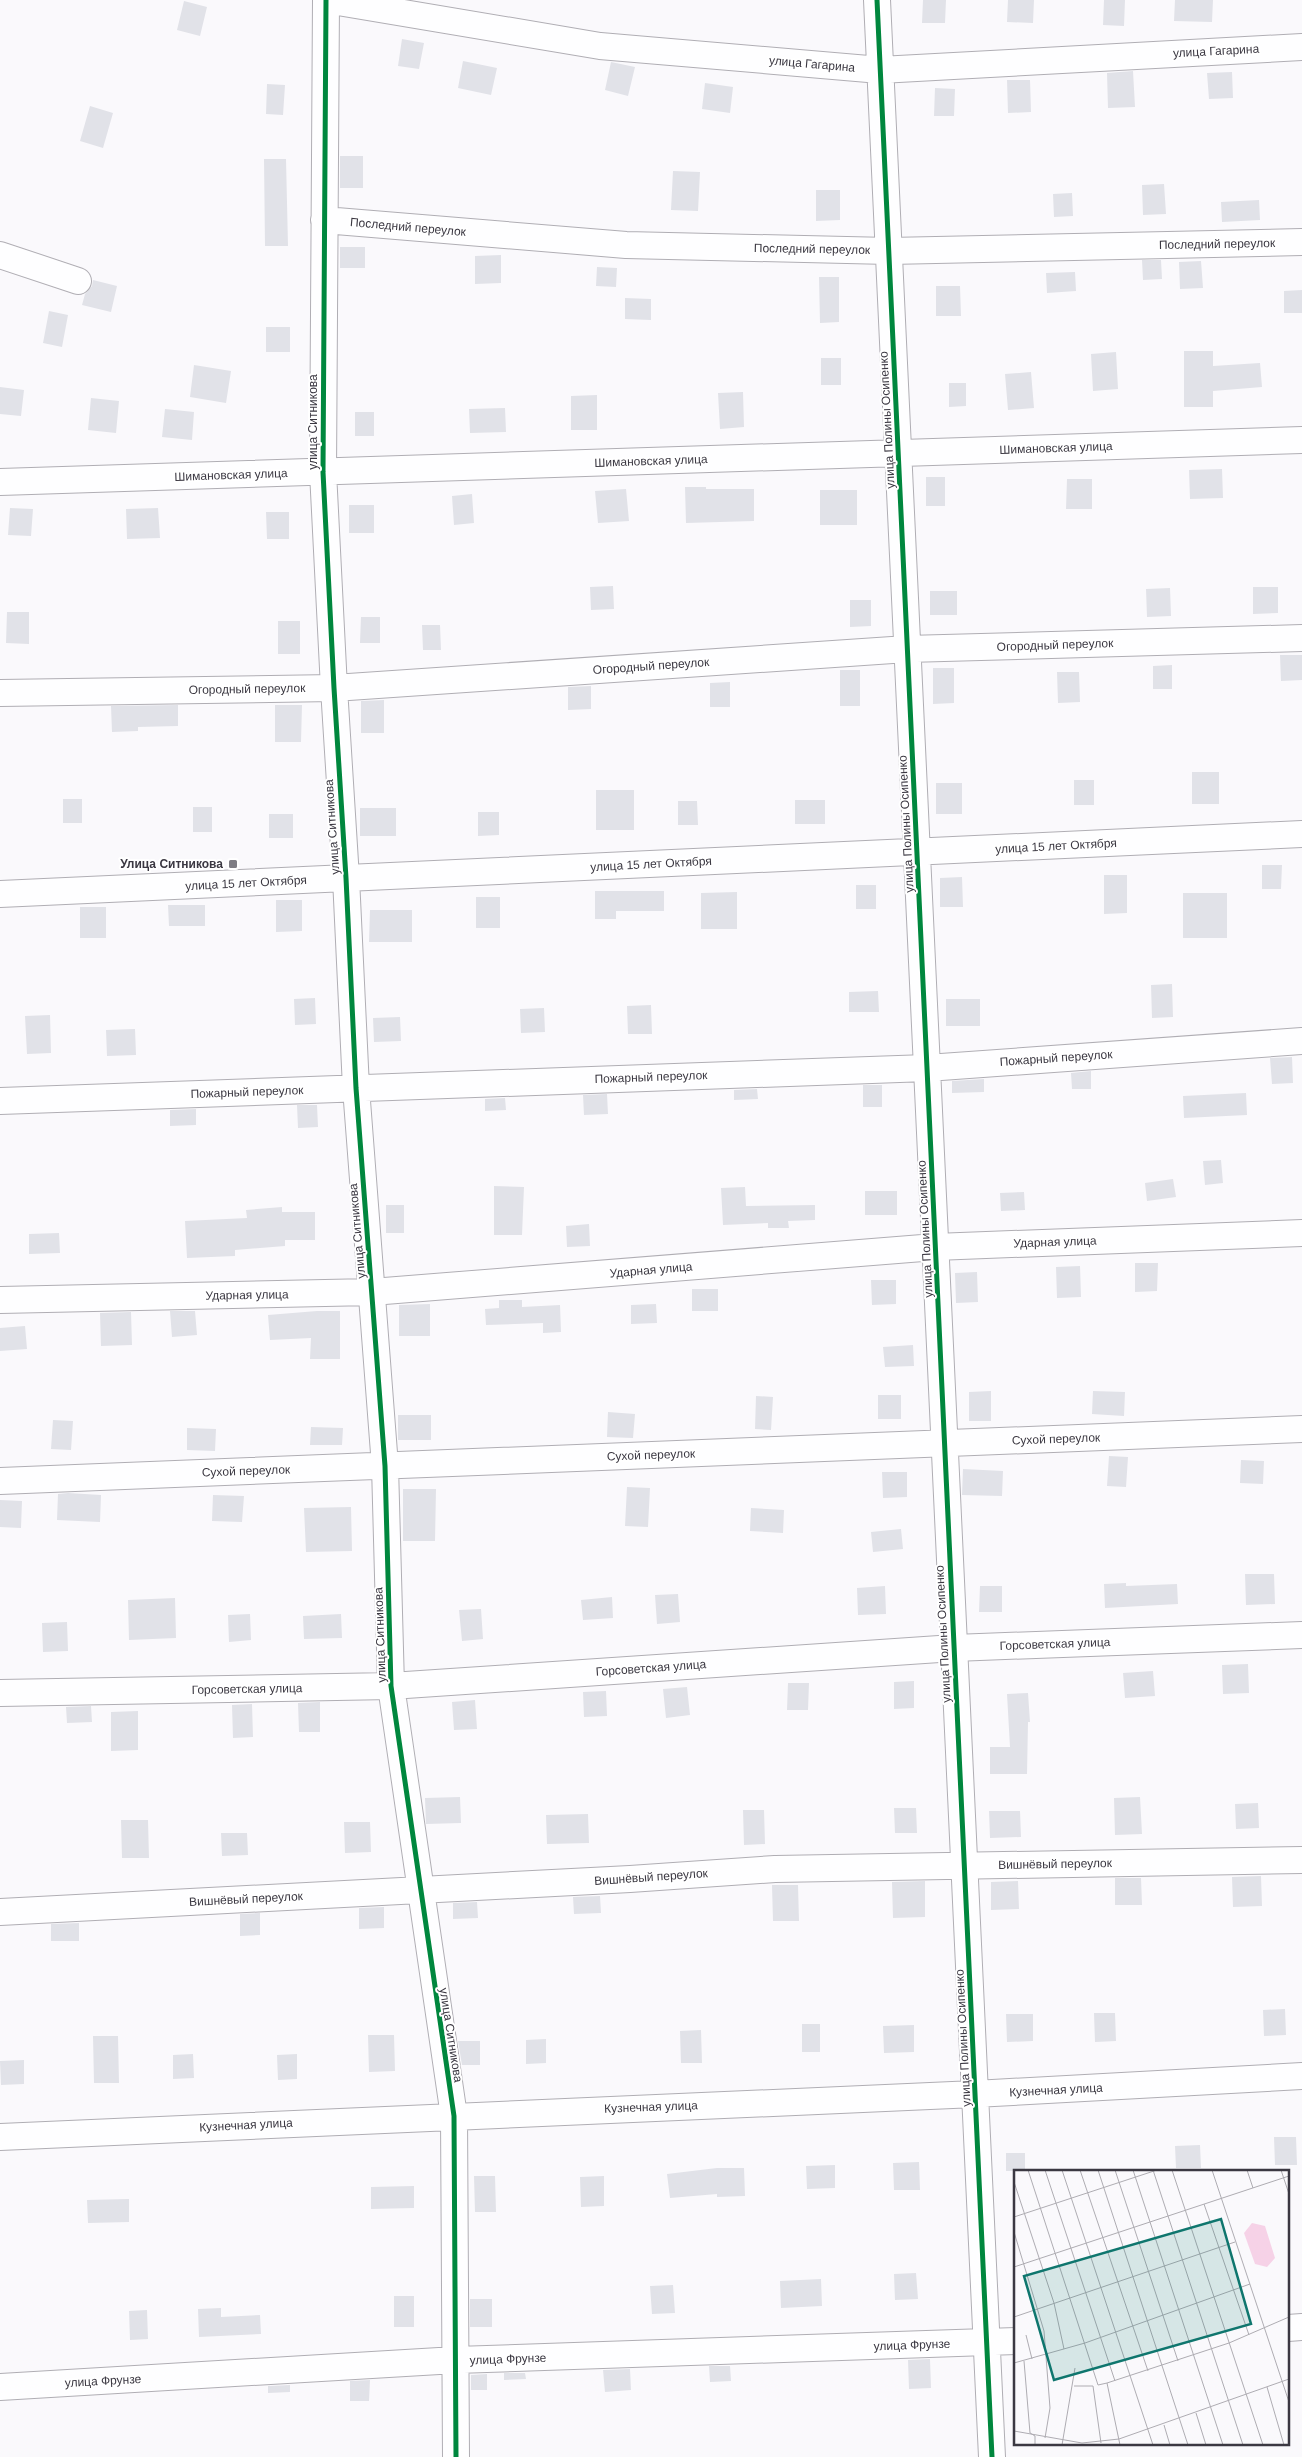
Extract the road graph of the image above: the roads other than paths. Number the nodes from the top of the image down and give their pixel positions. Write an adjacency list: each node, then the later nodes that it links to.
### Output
1 (326, 0): 4 (street, улица Гагарина); 5 (street, улица Ситникова)
2 (877, 0): 4 (street, улица Полины Осипенко)
3 (1302, 47): 4 (street, улица Гагарина)
4 (880, 70): 7 (street, улица Полины Осипенко)
5 (324, 220): 7 (street, Последний переулок); 12 (street, улица Ситникова)
6 (1302, 242): 7 (street, Последний переулок)
7 (889, 251): 11 (street, улица Полины Осипенко)
8 (0, 256): 9 (street)
9 (78, 281)
10 (1302, 440): 11 (street, Шимановская улица)
11 (898, 453): 12 (street, Шимановская улица); 15 (street, улица Полины Осипенко)
12 (323, 472): 13 (street, Шимановская улица); 16 (street, улица Ситникова)
13 (0, 482)
14 (1302, 638): 15 (street, Огородный переулок)
15 (908, 649): 16 (street, Огородный переулок); 19 (street, улица Полины Осипенко)
16 (334, 688): 17 (street, Огородный переулок); 20 (street, улица Ситникова)
17 (0, 693)
18 (1302, 834): 19 (street, улица 15 лет Октября)
19 (917, 852): 20 (street, улица 15 лет Октября); 23 (street, улица Полины Осипенко)
20 (346, 878): 21 (street, улица 15 лет Октября); 24 (street, улица Ситникова)
21 (0, 894)
22 (1302, 1041): 23 (street, Пожарный переулок)
23 (927, 1068): 24 (street, Пожарный переулок); 27 (street, улица Полины Осипенко)
24 (356, 1088): 25 (street, Пожарный переулок); 28 (street, улица Ситникова)
25 (0, 1101)
26 (1302, 1233): 27 (street, Ударная улица)
27 (936, 1247): 28 (street, Ударная улица); 31 (street, улица Полины Осипенко)
28 (372, 1292): 29 (street, Ударная улица); 32 (street, улица Ситникова)
29 (0, 1300)
30 (1302, 1429): 31 (street, Сухой переулок)
31 (944, 1443): 32 (street, Сухой переулок); 35 (street, улица Полины Осипенко)
32 (385, 1466): 33 (street, Сухой переулок); 36 (street, улица Ситникова)
33 (0, 1481)
34 (1302, 1635): 35 (street, Горсоветская улица)
35 (954, 1648): 36 (street, Горсоветская улица); 39 (street, улица Полины Осипенко)
36 (391, 1686): 37 (street, Горсоветская улица); 40 (street, улица Ситникова)
37 (0, 1693)
38 (1302, 1860): 39 (street, Вишнёвый переулок)
39 (964, 1866): 40 (street, Вишнёвый переулок); 43 (street, улица Полины Осипенко)
40 (419, 1890): 41 (street, Вишнёвый переулок); 44 (street, улица Ситникова)
41 (0, 1912)
42 (1302, 2076): 43 (street, Кузнечная улица)
43 (975, 2094): 44 (street, Кузнечная улица); 47 (street, улица Полины Осипенко)
44 (454, 2116): 45 (street, Кузнечная улица); 48 (street, улица Ситникова)
45 (0, 2137)
46 (1014, 2341): 47 (street, улица Фрунзе)
47 (987, 2343): 48 (street, улица Фрунзе); 51 (street, улица Полины Осипенко)
48 (456, 2360): 49 (street, улица Фрунзе); 50 (street, улица Ситникова)
49 (0, 2387)
50 (456, 2457)
51 (992, 2457)

